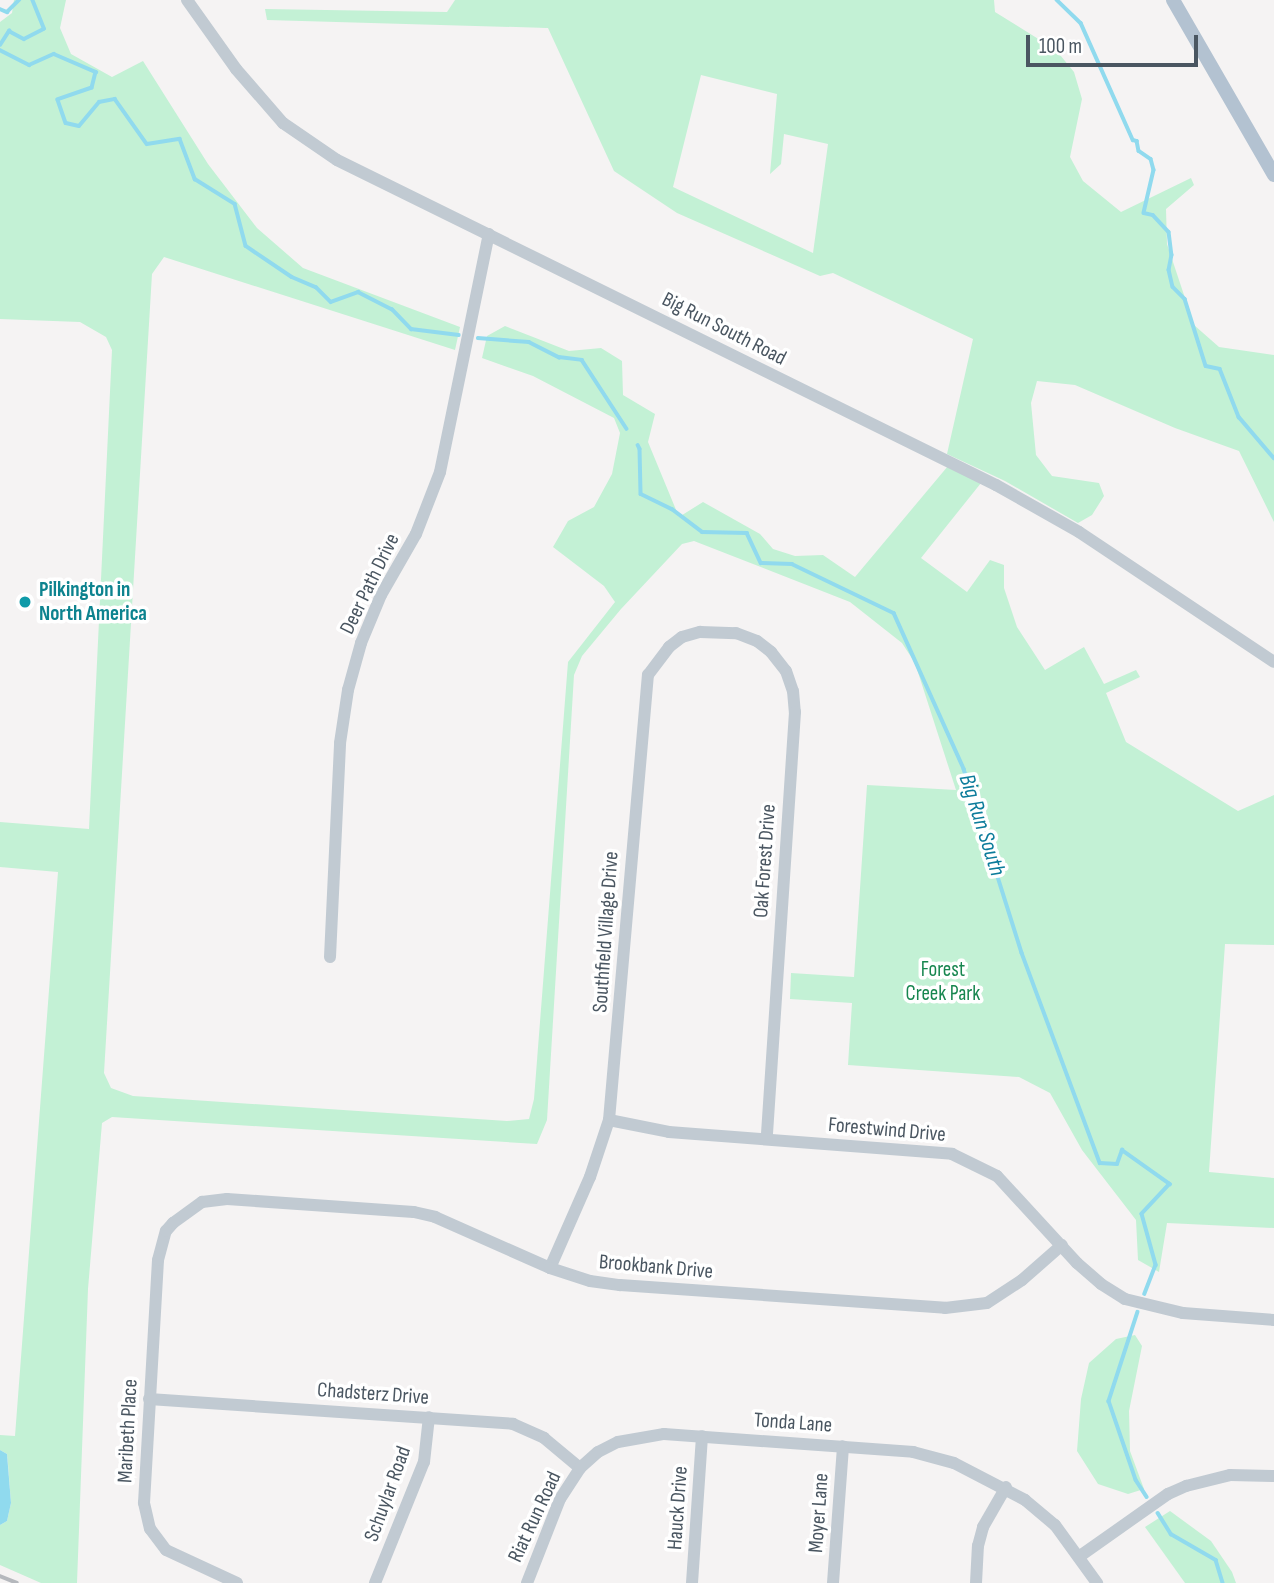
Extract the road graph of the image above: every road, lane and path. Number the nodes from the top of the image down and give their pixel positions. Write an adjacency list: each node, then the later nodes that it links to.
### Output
1 (187, 0): 4 (street, Big Run South Road)
2 (1172, 0): 3 (main road)
3 (1274, 174)
4 (489, 234): 6 (street, Big Run South Road); 7 (street, Deer Path Drive)
5 (716, 631): 8 (street, Southfield Village Drive); 9 (street, Oak Forest Drive)
6 (1274, 662)
7 (330, 957)
8 (609, 1120): 9 (street, Forestwind Drive); 12 (street, Southfield Village Drive)
9 (767, 1139): 11 (street, Forestwind Drive)
10 (166, 1231): 12 (street, Brookbank Drive); 14 (street, Maribeth Place)
11 (1062, 1245): 12 (street, Brookbank Drive); 13 (street, Forestwind Drive)
12 (550, 1268)
13 (1274, 1320)
14 (149, 1399): 15 (street, Chadsterz Drive); 22 (street, Maribeth Place)
15 (429, 1417): 18 (street, Chadsterz Drive); 23 (street, Schuylar Road)
16 (702, 1436): 17 (street, Tonda Lane); 18 (street, Tonda Lane); 25 (street, Hauck Drive)
17 (843, 1446): 20 (street, Tonda Lane); 26 (street, Moyer Lane)
18 (580, 1468): 24 (street, Riat Run Road)
19 (1274, 1476): 21 (street)
20 (1006, 1487): 21 (street, Tonda Lane); 27 (street)
21 (1080, 1556): 28 (street, Tonda Lane)
22 (237, 1583)
23 (375, 1583)
24 (527, 1583)
25 (692, 1583)
26 (833, 1583)
27 (976, 1583)
28 (1097, 1583)

